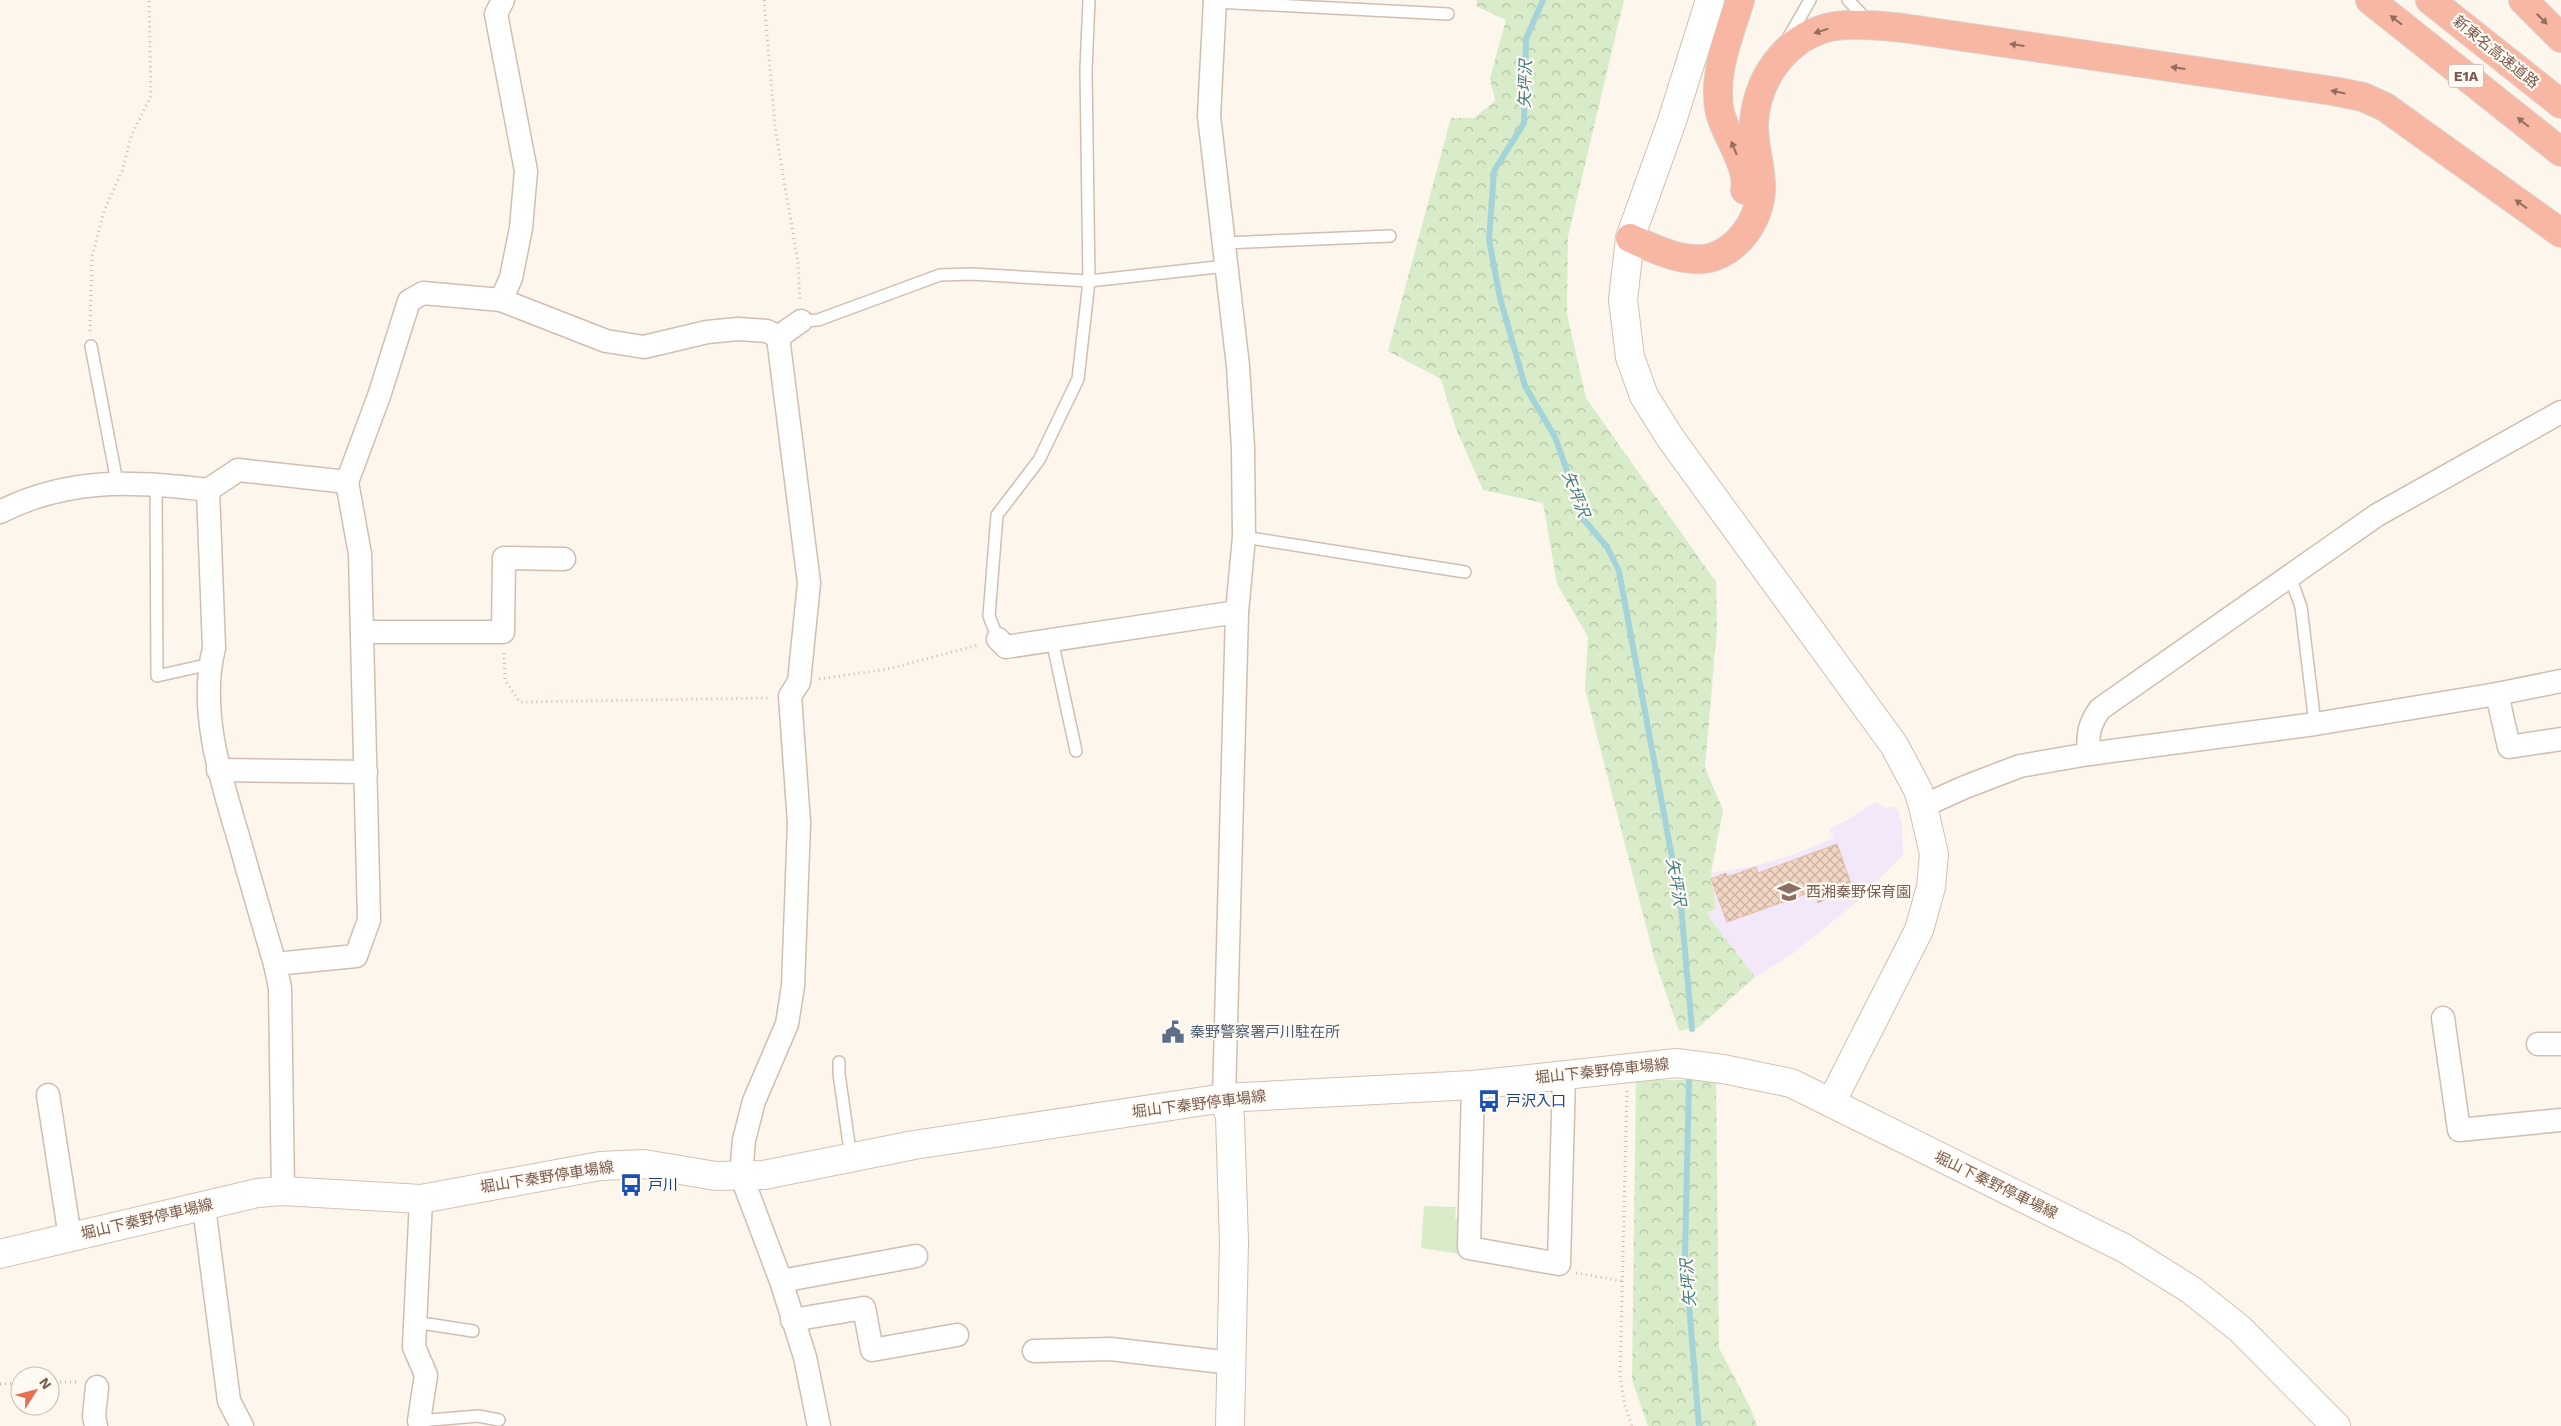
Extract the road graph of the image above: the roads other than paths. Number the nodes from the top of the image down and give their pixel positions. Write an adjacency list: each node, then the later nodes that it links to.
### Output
1 (503, 0): 23 (street)
2 (1089, 0): 22 (lane)
3 (1710, 0): 19 (main road)
4 (1740, 0): 19 (highway, one-way to 4)
5 (1810, 0): 14 (lane)
6 (1848, 0): 12 (lane)
7 (2370, 0): 16 (highway, E1A, one-way to 7)
8 (2430, 0): 15 (highway, 新東名高速道路 / E1A)
9 (2523, 0): 13 (highway, one-way to 13)
10 (1215, 1): 11 (lane); 20 (street)
11 (1448, 14)
12 (1874, 25): 14 (highway, one-way to 14); 17 (highway, one-way to 12)
13 (2561, 38)
14 (1775, 62): 19 (highway)
15 (2561, 104)
16 (2561, 152)
17 (2561, 232)
18 (1390, 236): 20 (lane)
19 (1630, 238): 50 (main road)
20 (1224, 243): 21 (street)
21 (1226, 266): 22 (lane); 33 (street)
22 (1089, 281): 24 (lane); 39 (lane)
23 (501, 300): 25 (street); 29 (street)
24 (801, 321): 25 (street)
25 (778, 337): 63 (street)
26 (91, 346): 28 (lane)
27 (2561, 412): 36 (street)
28 (116, 482): 30 (street); 32 (street)
29 (347, 482): 31 (street); 38 (street)
30 (156, 484): 31 (street); 41 (lane)
31 (208, 490): 41 (street)
32 (0, 512)
33 (1244, 536): 35 (lane); 37 (street)
34 (564, 559): 38 (street)
35 (1465, 572)
36 (2290, 576): 44 (lane); 47 (street)
37 (1237, 612): 40 (street); 59 (street)
38 (362, 632): 49 (street)
39 (998, 639): 40 (street)
40 (1052, 640): 46 (lane)
41 (210, 664): 48 (street)
42 (2561, 681): 43 (street)
43 (2496, 694): 44 (street); 45 (street)
44 (2314, 724): 47 (street)
45 (2561, 739)
46 (1076, 751)
47 (2089, 754): 50 (street)
48 (218, 770): 49 (street); 51 (street)
49 (366, 772): 51 (street)
50 (1923, 806): 60 (main road)
51 (275, 964): 64 (street)
52 (2443, 1018): 61 (street)
53 (2538, 1044): 54 (street)
54 (2561, 1044)
55 (839, 1062): 62 (lane)
56 (1564, 1075): 57 (main road, 堀山下秦野停車場線); 57 (street); 60 (main road, 堀山下秦野停車場線)
57 (1473, 1085): 59 (main road, 堀山下秦野停車場線)
58 (48, 1095): 67 (street)
59 (1224, 1098): 62 (main road, 堀山下秦野停車場線); 76 (main road)
60 (1831, 1103): 84 (main road, 堀山下秦野停車場線)
61 (2561, 1120)
62 (851, 1158): 63 (main road, 堀山下秦野停車場線)
63 (741, 1175): 65 (main road, 堀山下秦野停車場線); 70 (street)
64 (283, 1191): 65 (main road, 堀山下秦野停車場線); 66 (main road, 堀山下秦野停車場線)
65 (421, 1199): 72 (street)
66 (204, 1207): 67 (main road, 堀山下秦野停車場線); 81 (street)
67 (70, 1237): 68 (main road, 堀山下秦野停車場線)
68 (0, 1254)
69 (916, 1256): 70 (street)
70 (781, 1281): 71 (street)
71 (792, 1320): 74 (street); 82 (street)
72 (415, 1322): 73 (lane); 79 (street)
73 (473, 1331)
74 (957, 1335)
75 (1034, 1351): 76 (street)
76 (1232, 1364): 83 (main road)
77 (97, 1387): 80 (street)
78 (499, 1420): 79 (lane)
79 (419, 1421)
80 (96, 1426)
81 (242, 1426)
82 (819, 1426)
83 (1230, 1426)
84 (2336, 1426)

